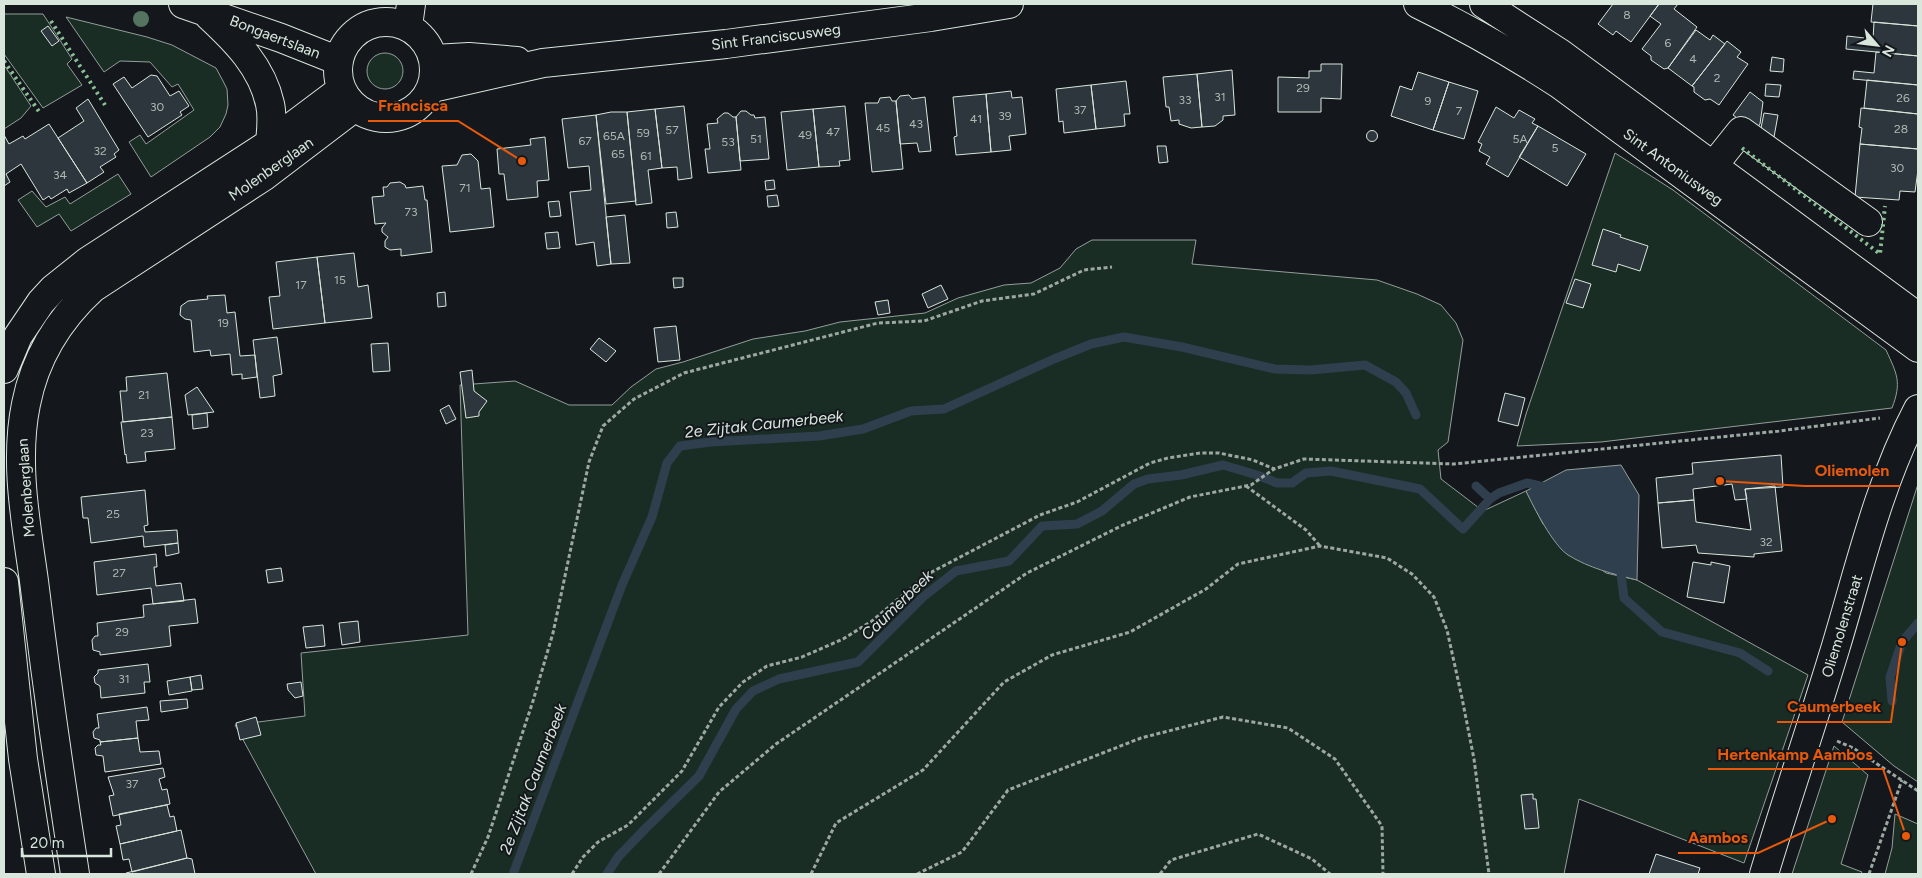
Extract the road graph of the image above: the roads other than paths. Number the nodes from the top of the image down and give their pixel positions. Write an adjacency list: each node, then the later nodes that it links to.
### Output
1 (1008, 4): 9 (street, Sint Franciscusweg)
2 (1418, 4): 16 (street, Sint Antoniusweg)
3 (1484, 4): 13 (street, Sint Antoniusweg)
4 (193, 7): 8 (street, Bongaertslaan); 12 (street)
5 (380, 13): 6 (street); 8 (street)
6 (410, 15): 7 (street)
7 (434, 59): 9 (street, Sint Franciscusweg); 10 (street)
8 (339, 61): 11 (street)
9 (543, 63): 10 (street, Sint Franciscusweg)
10 (432, 88): 11 (street)
11 (348, 98): 12 (street, Molenberglaan); 21 (street, Molenberglaan)
12 (270, 143): 17 (street, Molenberglaan)
13 (1713, 166): 14 (street); 15 (street, Sint Antoniusweg)
14 (1868, 222)
15 (1918, 317)
16 (1918, 348)
17 (4, 369)
18 (1917, 412): 22 (street, Oliemolenstraat)
19 (4, 582): 20 (street)
20 (42, 874)
21 (75, 874)
22 (1764, 874)

